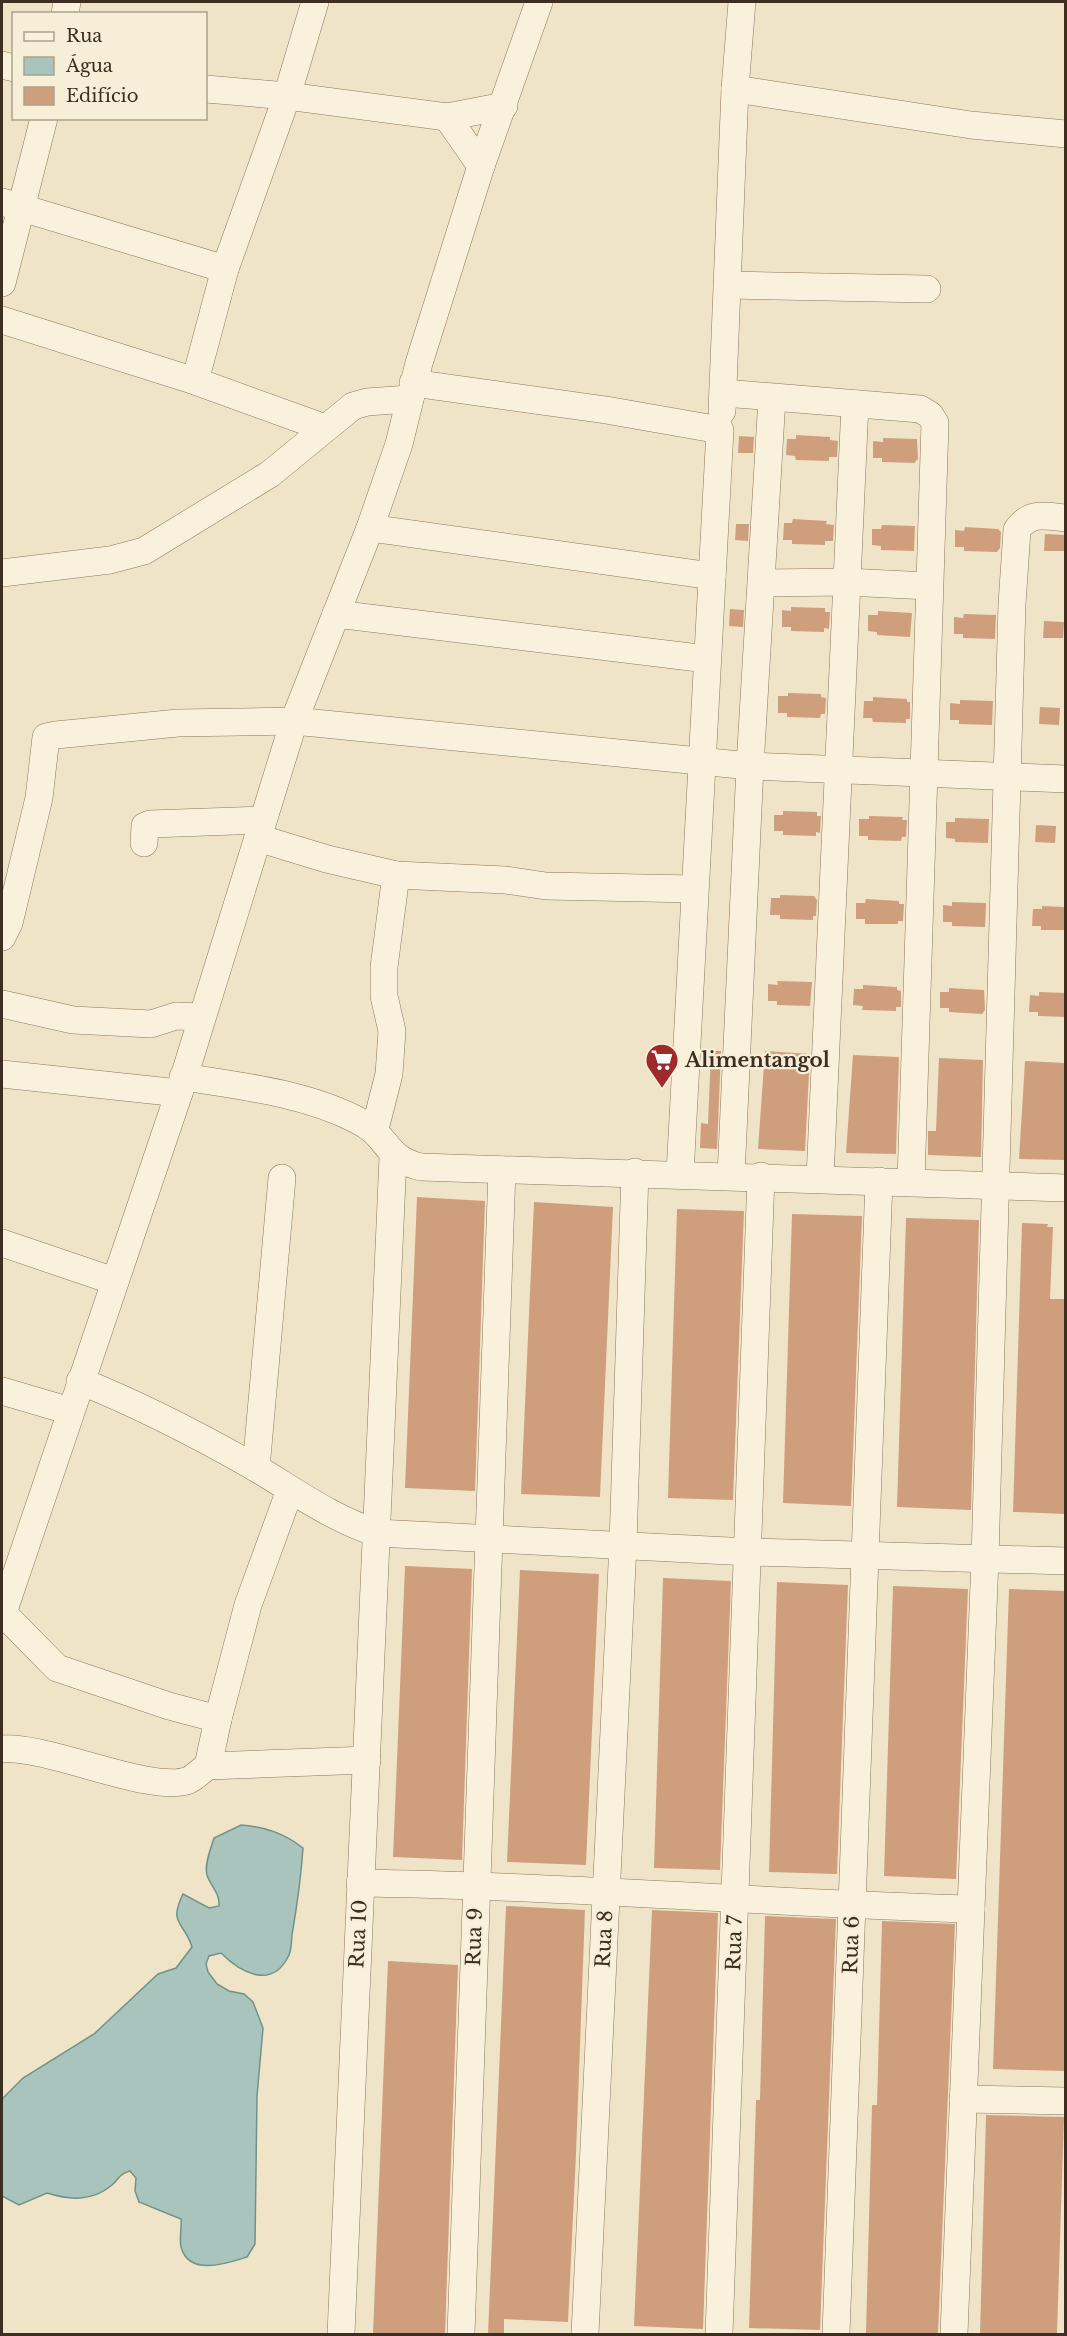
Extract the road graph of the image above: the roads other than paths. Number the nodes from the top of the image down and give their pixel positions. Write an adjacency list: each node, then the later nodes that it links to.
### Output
1 (315, 2): 6 (street)
2 (539, 2): 7 (street)
3 (742, 2): 5 (street)
4 (207, 89): 6 (street)
5 (735, 89): 10 (street); 15 (street)
6 (287, 96): 8 (street); 13 (street)
7 (504, 106): 8 (street); 11 (street)
8 (447, 117): 11 (street)
9 (43, 120): 12 (street)
10 (1065, 134)
11 (481, 166): 19 (street)
12 (12, 205): 13 (street); 14 (street)
13 (225, 268): 18 (street)
14 (2, 283)
15 (728, 285): 16 (street); 20 (street)
16 (927, 289)
17 (2, 320): 18 (street)
18 (195, 381): 23 (street)
19 (411, 391): 23 (street); 24 (street); 26 (street)
20 (724, 393): 21 (street); 24 (street)
21 (772, 398): 22 (street); 30 (street)
22 (855, 404): 29 (street); 31 (street)
23 (325, 428): 27 (street)
24 (720, 430): 28 (street)
25 (1065, 518): 39 (street)
26 (370, 528): 28 (street); 32 (street)
27 (2, 573)
28 (712, 576): 33 (street)
29 (846, 582): 30 (street); 31 (street); 37 (street)
30 (762, 583): 36 (street)
31 (929, 586): 38 (street)
32 (336, 614): 33 (street); 34 (street)
33 (707, 659): 35 (street)
34 (294, 721): 35 (street); 41 (street); 45 (street)
35 (702, 762): 36 (street); 44 (street)
36 (750, 766): 37 (street); 55 (street)
37 (837, 769): 38 (street); 58 (street)
38 (925, 773): 39 (street); 60 (street)
39 (1006, 775): 40 (street); 61 (street)
40 (1065, 779)
41 (260, 829): 42 (street); 43 (street); 47 (street)
42 (144, 843)
43 (396, 875): 44 (street); 50 (street)
44 (694, 889): 54 (street)
45 (2, 937)
46 (2, 1004): 47 (street)
47 (202, 1017): 49 (street)
48 (2, 1074): 49 (street)
49 (181, 1085): 50 (street); 64 (street)
50 (375, 1129): 51 (street)
51 (393, 1156): 52 (street); 70 (street, Rua 10)
52 (502, 1170): 53 (street); 71 (street, Rua 9)
53 (635, 1172): 54 (street); 72 (street, Rua 8)
54 (680, 1174): 55 (street)
55 (731, 1176): 56 (street)
56 (761, 1176): 58 (street); 73 (street, Rua 7)
57 (282, 1178): 68 (street)
58 (820, 1179): 59 (street)
59 (879, 1181): 60 (street); 74 (street, Rua 6)
60 (910, 1182): 61 (street)
61 (995, 1185): 62 (street); 75 (street)
62 (1065, 1188)
63 (2, 1243): 64 (street)
64 (114, 1281): 65 (street)
65 (80, 1381): 67 (street); 68 (street)
66 (2, 1390): 67 (street)
67 (70, 1411): 77 (street)
68 (256, 1468): 69 (street)
69 (290, 1490): 70 (street); 78 (street)
70 (377, 1533): 71 (street); 80 (street, Rua 10)
71 (487, 1540): 72 (street); 83 (street, Rua 9)
72 (623, 1544): 73 (street); 84 (street, Rua 8)
73 (749, 1552): 74 (street); 85 (street, Rua 7)
74 (867, 1556): 75 (street); 86 (street, Rua 6)
75 (985, 1559): 76 (street); 87 (street)
76 (1065, 1561)
77 (2, 1613): 78 (street)
78 (218, 1719): 81 (street)
79 (2, 1749): 81 (street)
80 (367, 1760): 81 (street); 82 (street, Rua 10)
81 (208, 1766)
82 (360, 1883): 83 (street); 90 (street, Rua 10)
83 (476, 1884): 84 (street); 91 (street, Rua 9)
84 (606, 1890): 85 (street); 92 (street, Rua 8)
85 (736, 1899): 86 (street); 93 (street, Rua 7)
86 (853, 1905): 87 (street); 94 (street, Rua 6)
87 (971, 1909): 88 (street)
88 (963, 2099): 89 (street); 95 (street)
89 (1065, 2101)
90 (341, 2334)
91 (461, 2334)
92 (585, 2334)
93 (719, 2334)
94 (836, 2334)
95 (954, 2334)

